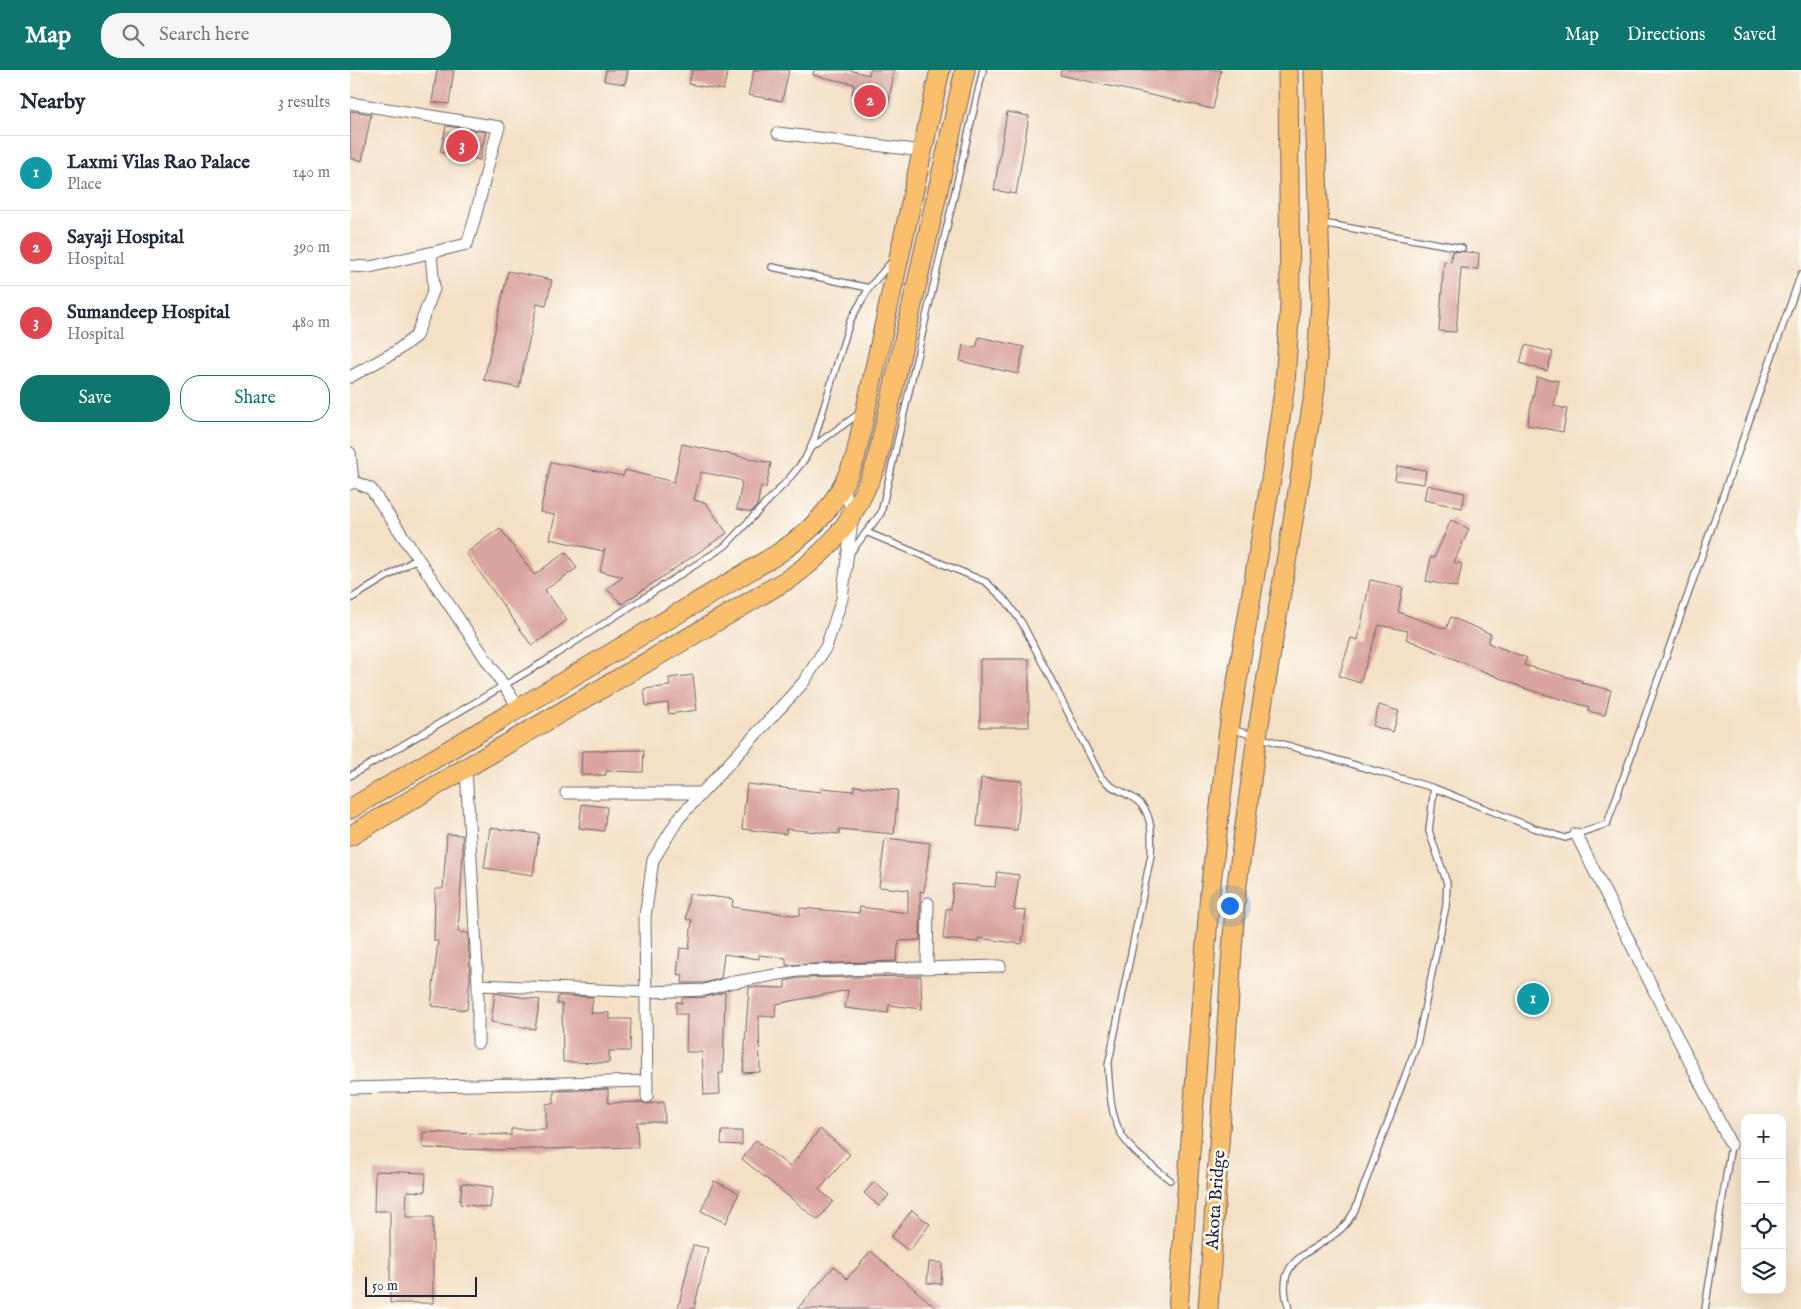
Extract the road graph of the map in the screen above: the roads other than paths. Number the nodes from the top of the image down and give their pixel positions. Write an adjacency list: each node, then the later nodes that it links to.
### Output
1 (940, 70): 8 (main road)
2 (965, 70): 23 (main road)
3 (983, 70): 24 (lane)
4 (1288, 70): 30 (main road)
5 (1314, 70): 9 (main road, Akota Bridge)
6 (350, 103): 12 (street)
7 (778, 133): 8 (street)
8 (922, 151): 11 (main road)
9 (1319, 222): 10 (lane); 31 (main road, Akota Bridge)
10 (1462, 248)
11 (901, 250): 16 (lane); 18 (main road)
12 (431, 253): 13 (street); 17 (street)
13 (350, 266)
14 (772, 267): 16 (lane)
15 (1801, 274): 38 (lane)
16 (869, 288): 19 (lane)
17 (350, 377)
18 (867, 408): 19 (lane); 22 (main road)
19 (809, 450): 28 (lane)
20 (350, 453): 21 (street)
21 (352, 482): 26 (street)
22 (843, 488): 23 (street); 29 (main road)
23 (853, 513): 25 (street); 32 (main road)
24 (866, 532): 25 (lane); 50 (lane)
25 (848, 555): 36 (street)
26 (418, 558): 27 (lane); 28 (street)
27 (350, 599)
28 (504, 685): 29 (street); 33 (lane)
29 (520, 708): 37 (main road)
30 (1229, 728): 31 (lane); 51 (main road)
31 (1257, 736): 34 (lane); 52 (main road, Akota Bridge)
32 (466, 768): 39 (main road); 43 (street)
33 (350, 776)
34 (1434, 788): 38 (lane); 53 (lane)
35 (566, 793): 36 (street)
36 (701, 793): 44 (street)
37 (350, 809)
38 (1576, 834): 49 (street)
39 (350, 836)
40 (928, 903): 42 (street)
41 (1000, 966): 42 (street)
42 (927, 967): 44 (street)
43 (478, 985): 44 (street); 45 (street)
44 (646, 992): 46 (street)
45 (478, 1043)
46 (647, 1081): 47 (street); 48 (street)
47 (350, 1088)
48 (647, 1097)
49 (1731, 1145): 54 (lane)
50 (1170, 1180)
51 (1178, 1309)
52 (1208, 1309)
53 (1289, 1309)
54 (1705, 1309)

